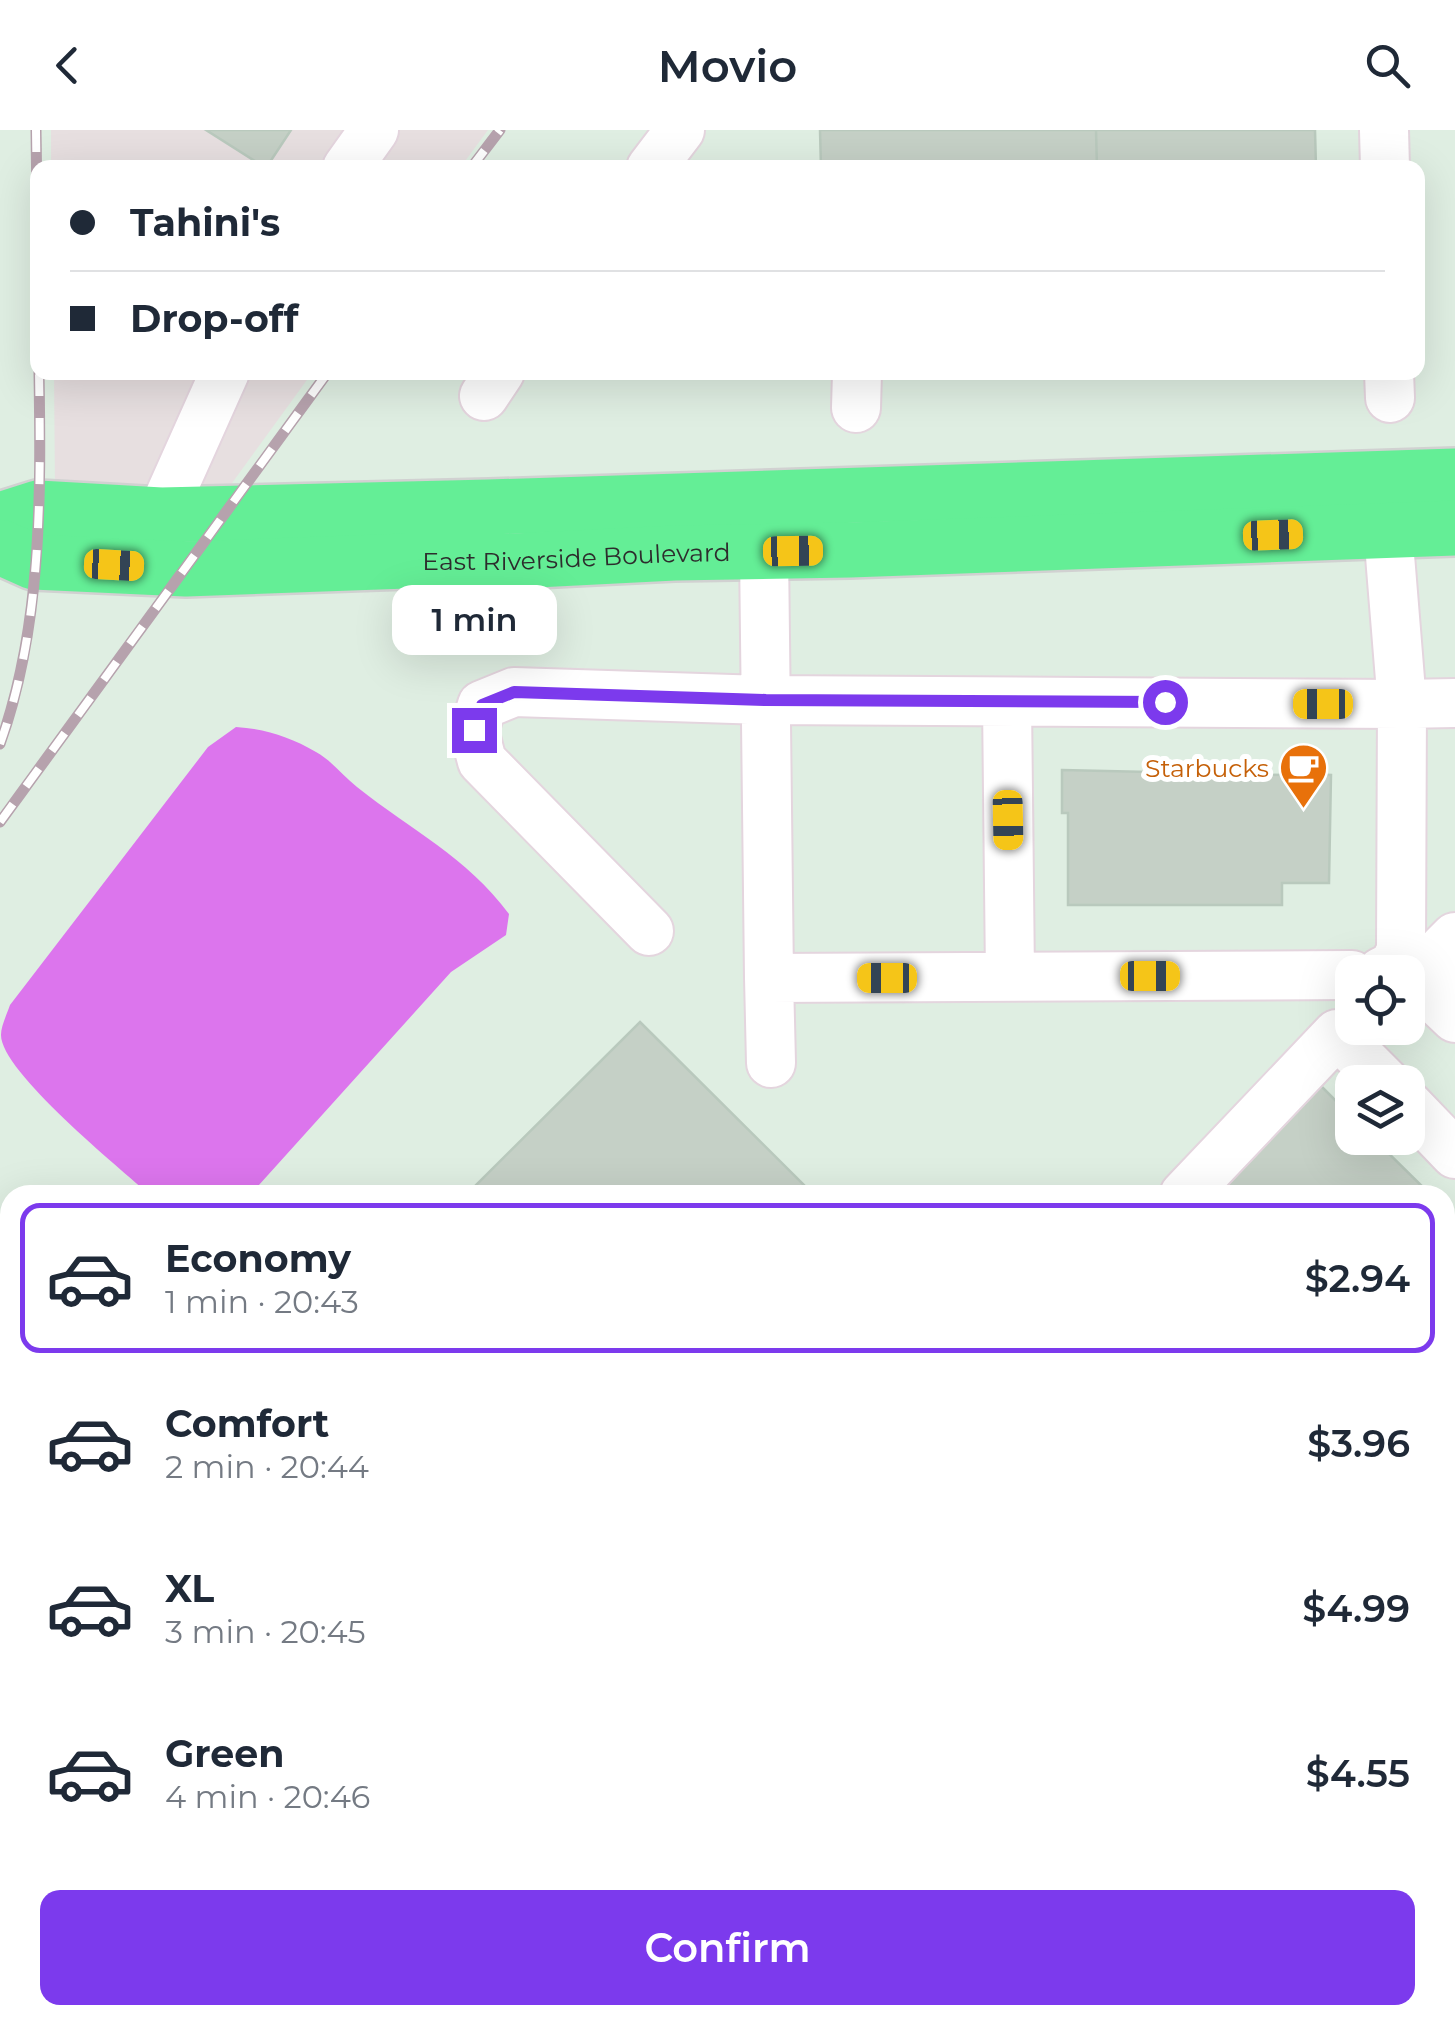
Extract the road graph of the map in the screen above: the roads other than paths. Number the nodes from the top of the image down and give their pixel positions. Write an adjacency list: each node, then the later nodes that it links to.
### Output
1 (374, 130): 4 (street)
2 (680, 130): 5 (street)
3 (1384, 130): 6 (street)
4 (353, 160)
5 (657, 160)
6 (1385, 160)
7 (221, 380): 9 (street)
8 (1455, 476): 9 (main road, East Riverside Boulevard)
9 (162, 514): 10 (main road, East Riverside Boulevard)
10 (0, 520)
11 (1455, 528): 12 (main road, East Riverside Boulevard)
12 (1388, 532): 14 (main road, East Riverside Boulevard); 17 (street)
13 (0, 547): 14 (main road, East Riverside Boulevard)
14 (764, 551): 15 (street)
15 (766, 700): 16 (street); 19 (street); 24 (street)
16 (1007, 702): 17 (street); 23 (street)
17 (1402, 704): 18 (street); 21 (street)
18 (1455, 704)
19 (650, 931)
20 (1455, 936): 25 (street)
21 (1398, 955)
22 (1335, 975): 23 (street)
23 (1010, 977): 24 (street)
24 (770, 978): 26 (street)
25 (1455, 1018)
26 (771, 1063)
27 (1368, 1065): 30 (street)
28 (1425, 1123): 29 (street)
29 (1455, 1154)
30 (1194, 1185)

